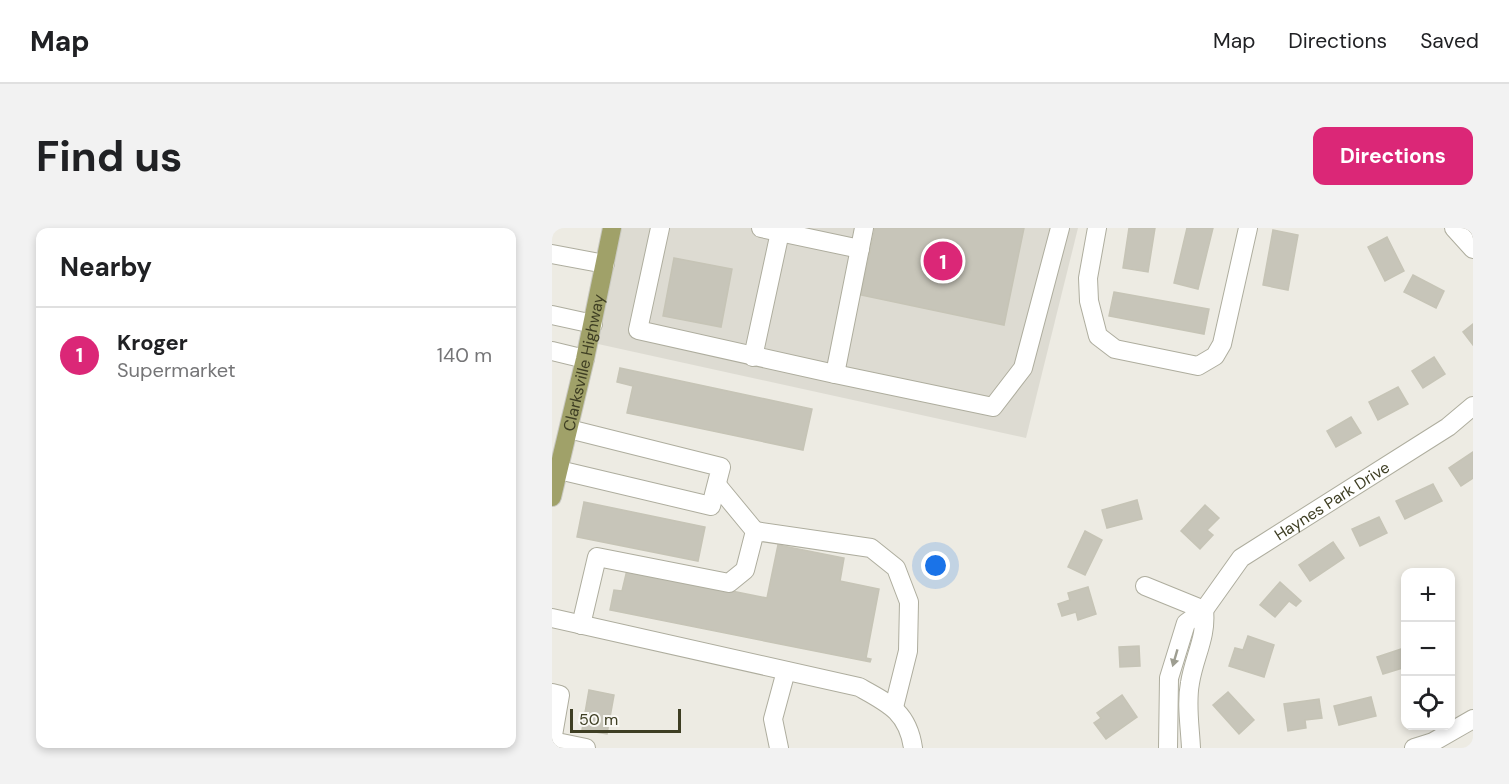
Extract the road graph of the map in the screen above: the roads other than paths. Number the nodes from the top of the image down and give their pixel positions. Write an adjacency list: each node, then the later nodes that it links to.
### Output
1 (612, 228): 13 (main road, Clarksville Highway)
2 (660, 228): 17 (street)
3 (760, 228): 9 (street)
4 (864, 228): 10 (street)
5 (1060, 228): 19 (street)
6 (1097, 228): 7 (street)
7 (1248, 228)
8 (1454, 228): 11 (street)
9 (780, 232): 10 (street); 17 (street)
10 (860, 249): 19 (street)
11 (1473, 249)
12 (552, 254): 13 (street)
13 (605, 264): 15 (main road, Clarksville Highway)
14 (552, 315): 15 (street)
15 (593, 324): 18 (main road, Clarksville Highway)
16 (552, 351): 18 (street)
17 (753, 357): 19 (street)
18 (585, 359): 21 (main road, Clarksville Highway)
19 (835, 374)
20 (1473, 406): 27 (street, Haynes Park Drive)
21 (569, 429): 22 (main road, Clarksville Highway); 23 (street)
22 (559, 470): 23 (street); 24 (main road, Clarksville Highway)
23 (717, 485): 25 (street)
24 (552, 495)
25 (755, 531): 29 (street); 34 (street)
26 (1145, 586): 27 (street)
27 (1204, 610): 32 (street, Haynes Park Drive, one-way to 32); 33 (street)
28 (552, 618): 29 (street)
29 (581, 625): 30 (street)
30 (786, 671): 34 (street); 38 (street)
31 (552, 693): 36 (street)
32 (1167, 701): 33 (street); 40 (street, Haynes Park Drive)
33 (1189, 701): 41 (street)
34 (894, 707): 39 (street)
35 (1473, 720): 42 (street)
36 (552, 741): 37 (street)
37 (586, 748)
38 (779, 748)
39 (913, 748)
40 (1168, 748)
41 (1191, 748)
42 (1414, 748)

